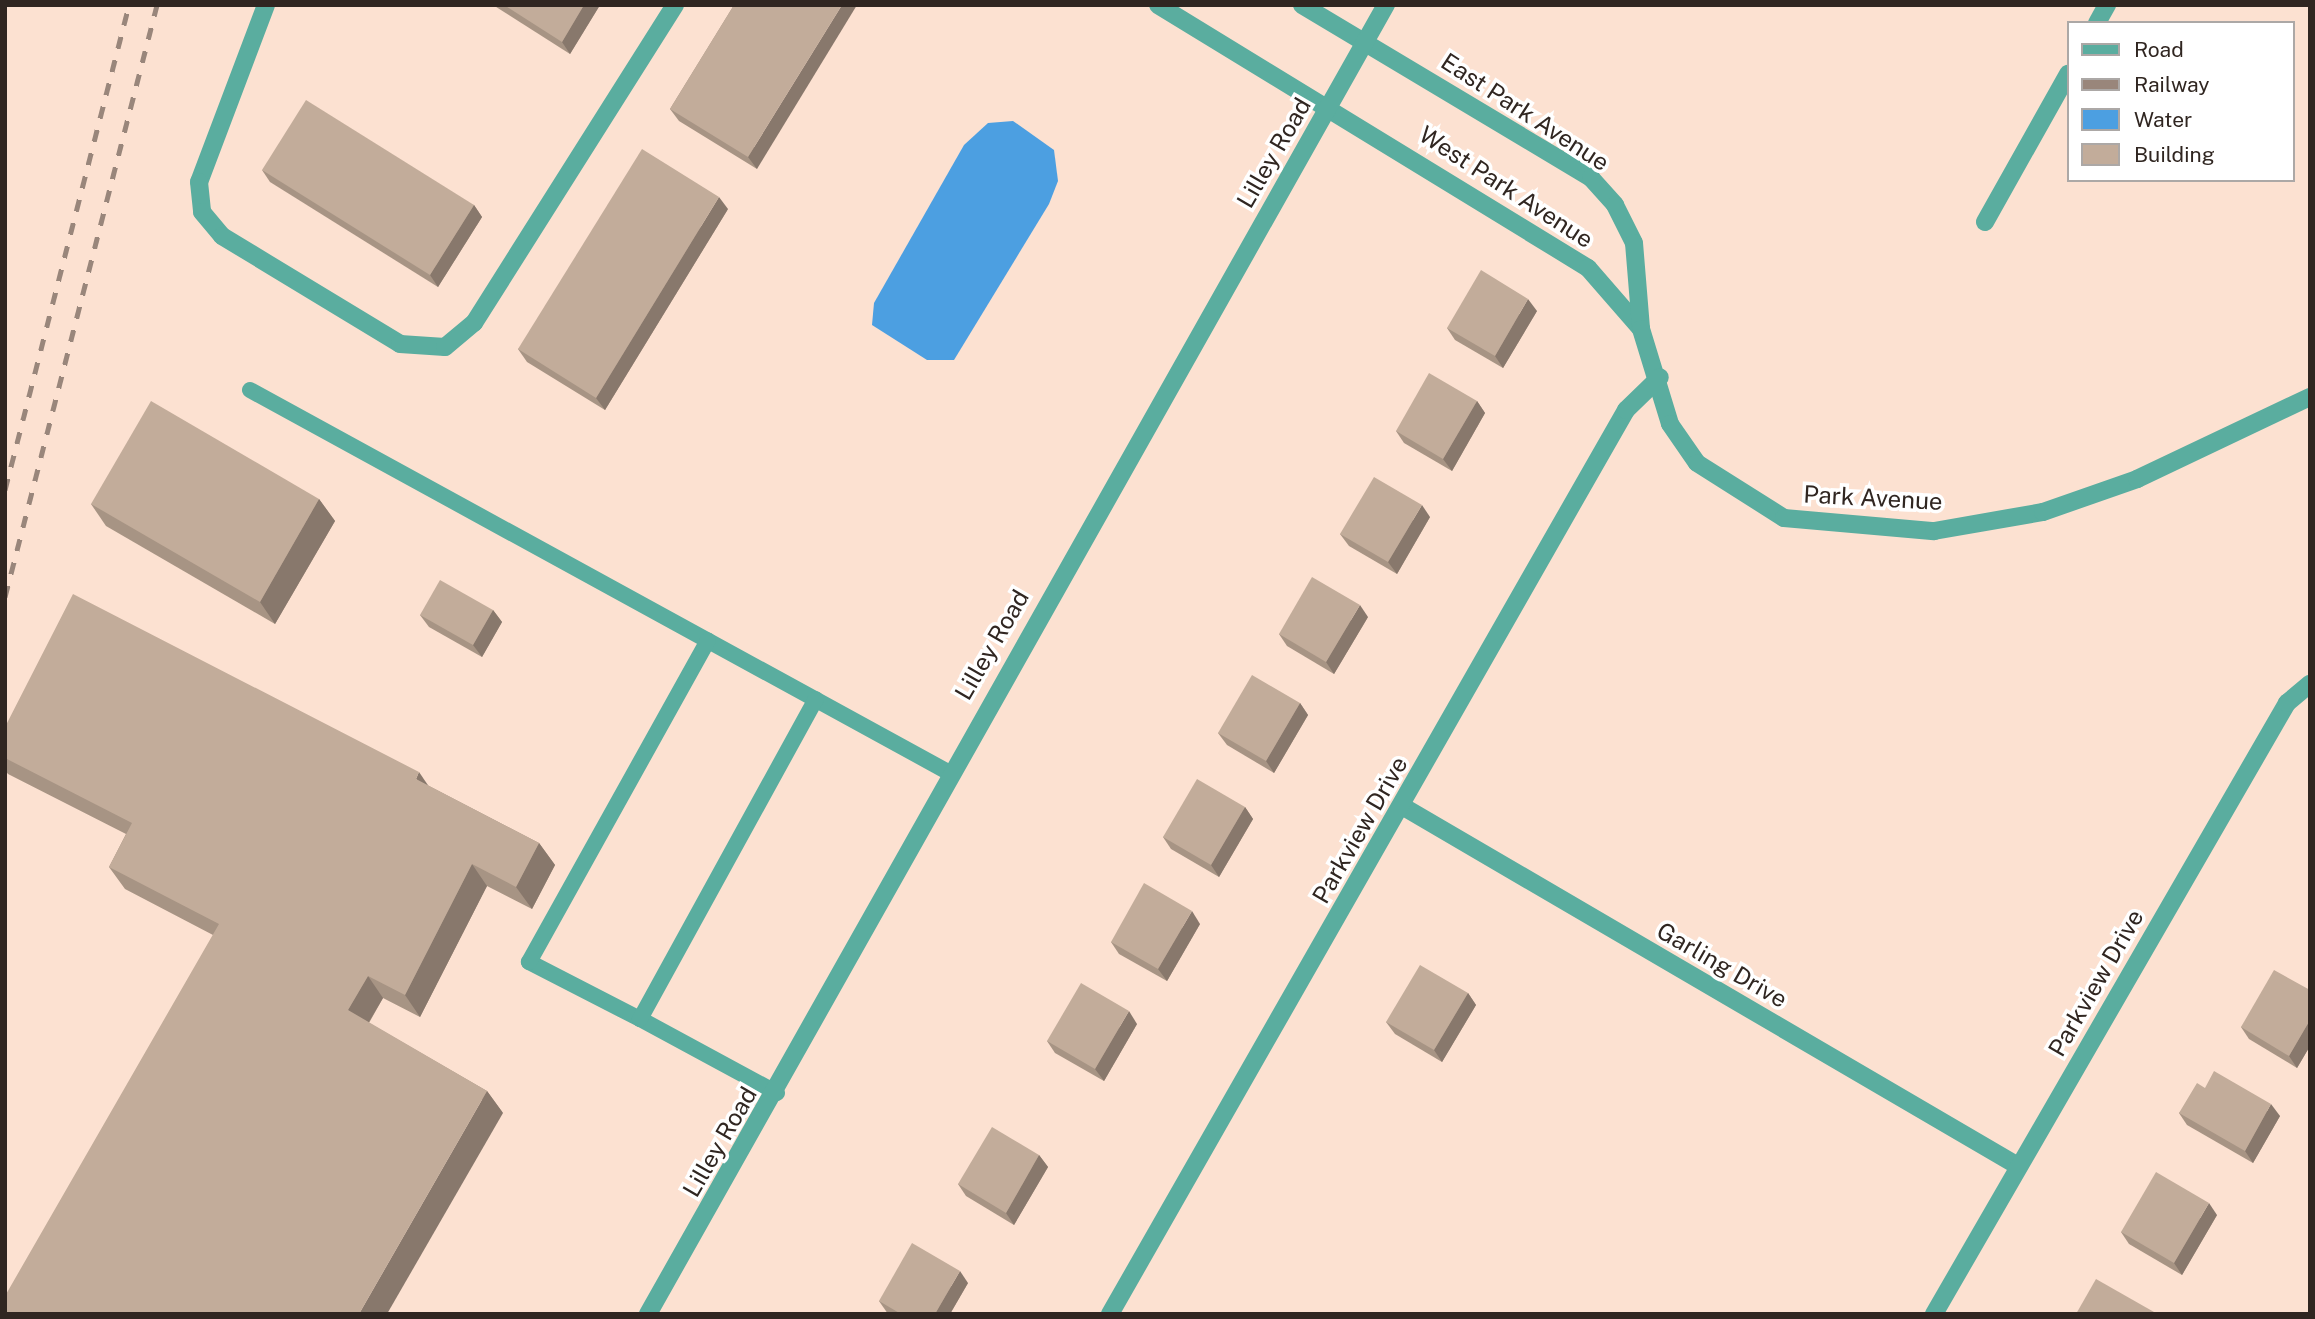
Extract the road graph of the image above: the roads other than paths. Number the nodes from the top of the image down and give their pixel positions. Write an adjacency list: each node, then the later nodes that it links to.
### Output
1 (266, 5): 2 (street)
2 (675, 5)
3 (1158, 5): 10 (street, West Park Avenue)
4 (1302, 5): 8 (street, East Park Avenue)
5 (1386, 5): 8 (street, Lilley Road)
6 (2107, 5): 7 (street)
7 (2098, 21)
8 (1365, 44): 10 (street, Lilley Road); 12 (street, East Park Avenue)
9 (2066, 78): 11 (street)
10 (1329, 108): 12 (street, West Park Avenue); 19 (street, Lilley Road)
11 (1985, 222)
12 (1641, 329): 13 (street, Park Avenue)
13 (1660, 377): 15 (street, Park Avenue); 20 (street, Parkview Drive)
14 (250, 390): 16 (lane)
15 (2310, 397)
16 (708, 640): 18 (lane); 21 (lane)
17 (2310, 684): 23 (street, Parkview Drive)
18 (816, 699): 19 (lane); 21 (lane)
19 (948, 772): 22 (street, Lilley Road)
20 (1402, 806): 23 (street, Garling Drive); 25 (street, Parkview Drive)
21 (640, 1019): 22 (lane)
22 (777, 1093): 24 (street, Lilley Road)
23 (2018, 1166): 26 (street, Parkview Drive)
24 (648, 1314)
25 (1110, 1314)
26 (1934, 1314)

